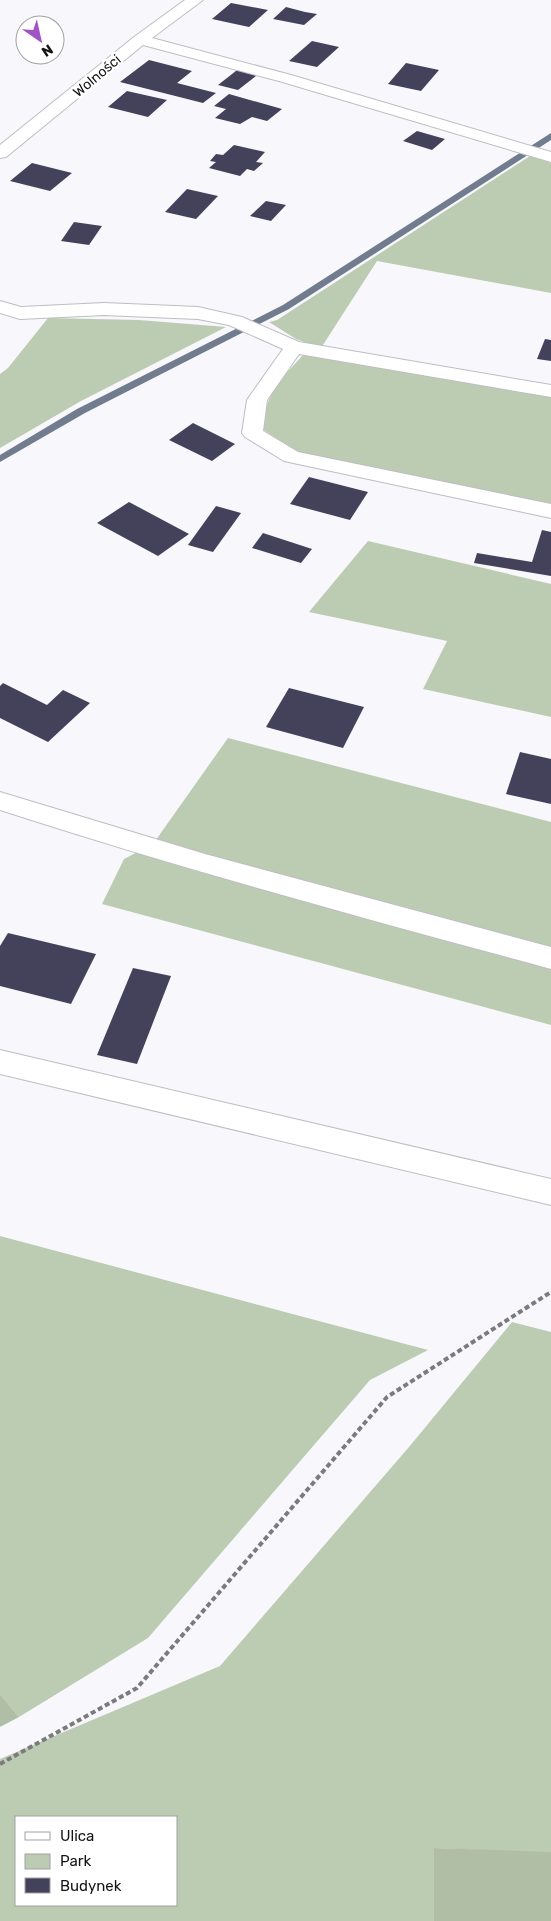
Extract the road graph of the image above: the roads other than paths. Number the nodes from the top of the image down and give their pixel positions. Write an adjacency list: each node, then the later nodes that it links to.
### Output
1 (194, 0): 2 (street, Wolności)
2 (140, 40): 3 (street, Wolności); 4 (street)
3 (0, 153)
4 (551, 157)
5 (0, 307): 6 (street)
6 (294, 348): 7 (street); 8 (street)
7 (551, 391)
8 (551, 511)
9 (0, 801): 10 (street)
10 (551, 958)
11 (0, 1062): 12 (street)
12 (551, 1192)

